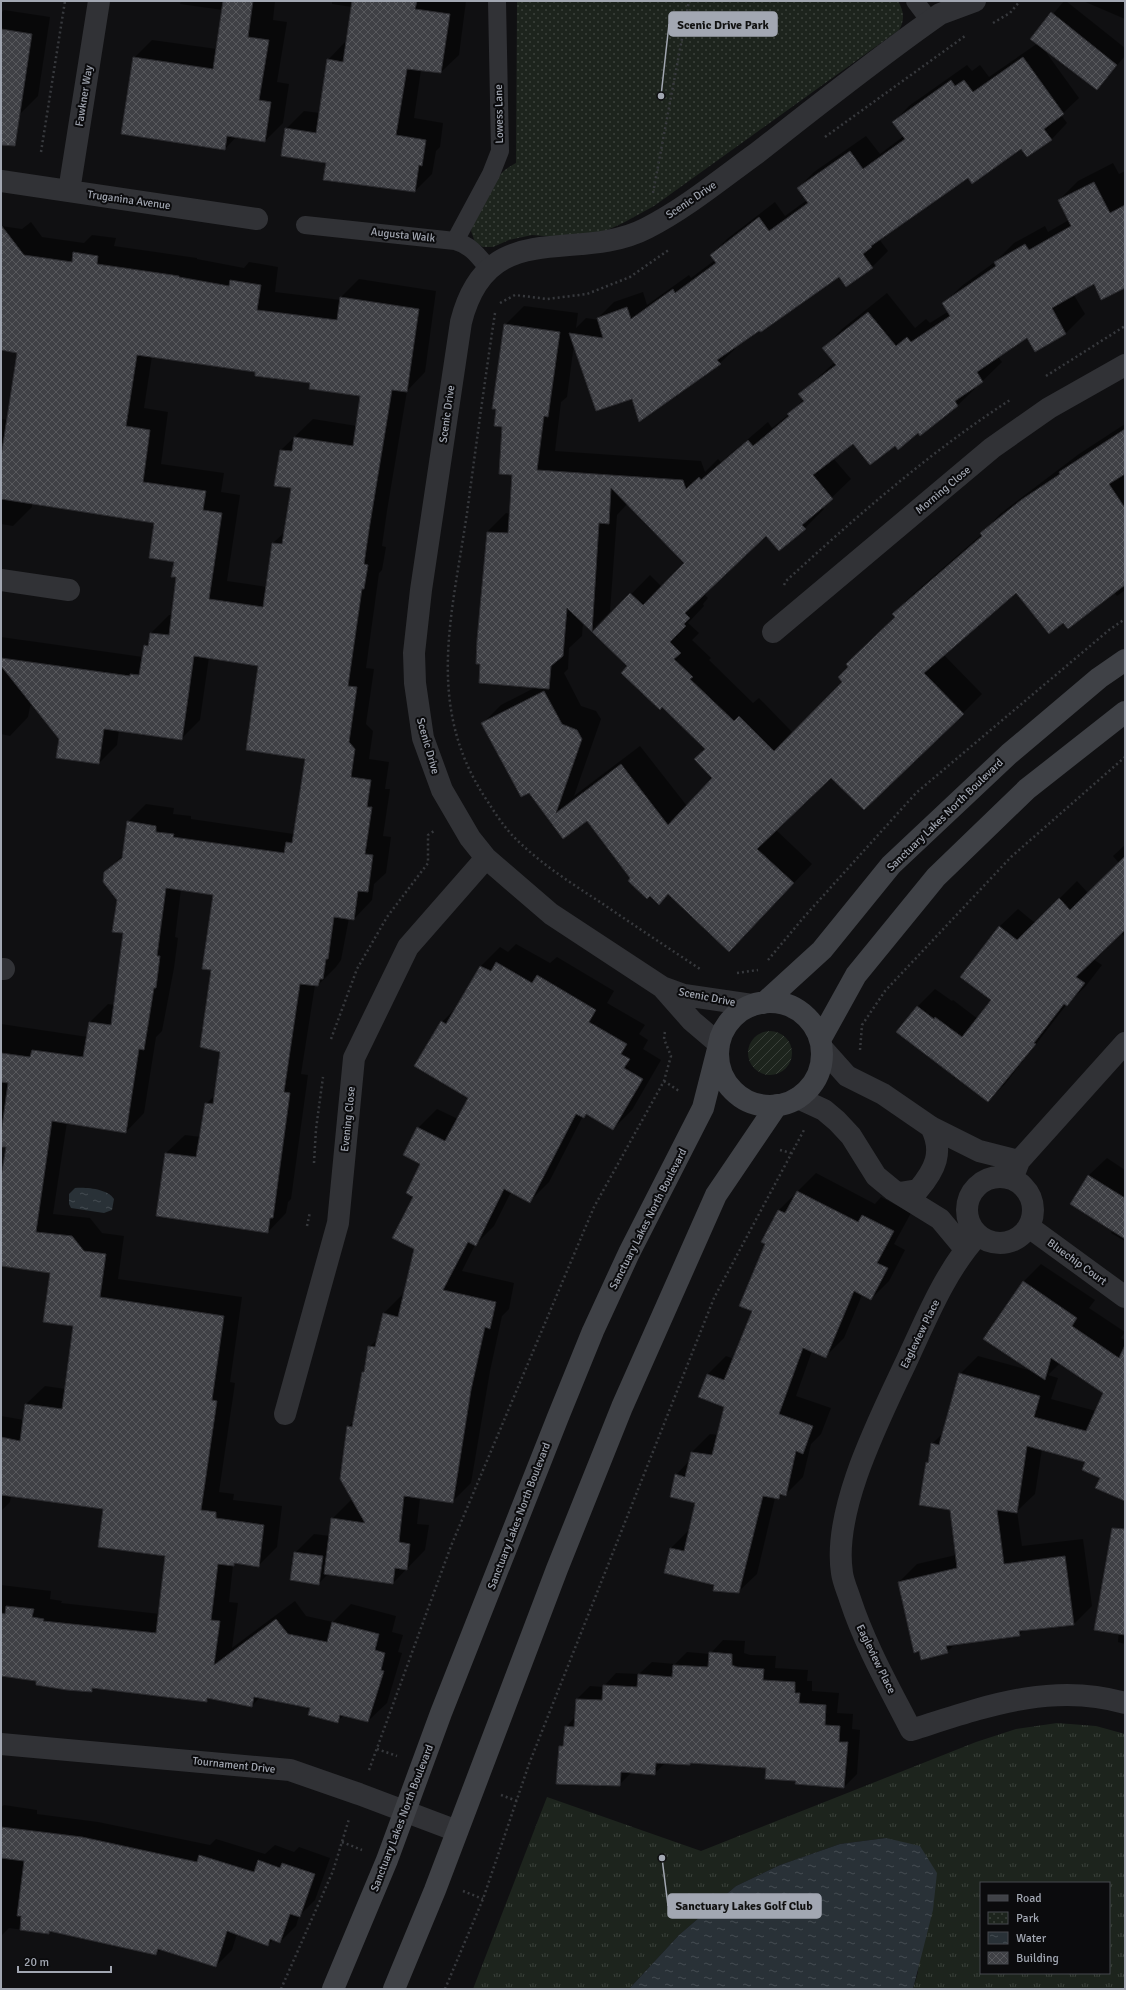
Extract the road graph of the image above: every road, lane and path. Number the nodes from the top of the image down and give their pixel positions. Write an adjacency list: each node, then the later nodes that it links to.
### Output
1 (65, 1): 12 (path)
2 (99, 1): 14 (street, Fawkner Way)
3 (497, 1): 18 (lane, Lowess Lane)
4 (690, 1): 17 (path)
5 (915, 1): 8 (lane)
6 (975, 1): 8 (street, Scenic Drive)
7 (1020, 1): 9 (path)
8 (939, 12): 17 (street, Scenic Drive)
9 (991, 24)
10 (970, 32): 11 (path)
11 (822, 139)
12 (41, 152)
13 (1, 181): 14 (street, Truganina Avenue)
14 (69, 191): 15 (street, Truganina Avenue)
15 (257, 219)
16 (305, 225): 18 (lane, Augusta Walk)
17 (646, 229): 20 (street, Scenic Drive)
18 (455, 241): 20 (lane, Augusta Walk)
19 (675, 245): 21 (path)
20 (489, 269): 30 (street, Scenic Drive)
21 (498, 306)
22 (496, 310): 31 (path)
23 (1125, 365): 26 (street, Morning Close)
24 (1, 580): 25 (street)
25 (68, 590)
26 (773, 632)
27 (1125, 660): 33 (street, Sanctuary Lakes North Boulevard)
28 (1125, 712): 34 (street)
29 (1125, 757): 37 (path)
30 (486, 858): 32 (street, Scenic Drive); 47 (street, Evening Close)
31 (701, 970)
32 (662, 987): 33 (street, Scenic Drive); 36 (street, Scenic Drive)
33 (758, 1004): 34 (street); 36 (street)
34 (821, 1044): 37 (street); 38 (street)
35 (1125, 1044): 42 (street)
36 (718, 1046): 39 (street); 50 (street, Sanctuary Lakes North Boulevard)
37 (847, 1076): 41 (street)
38 (798, 1098): 39 (street); 40 (street)
39 (777, 1106): 51 (street)
40 (824, 1110): 43 (street); 54 (path)
41 (931, 1127): 42 (street); 43 (street)
42 (1016, 1170): 44 (street); 45 (street)
43 (893, 1190): 45 (street)
44 (1029, 1227): 45 (street); 46 (street, Bluechip Court)
45 (971, 1242): 48 (street, Eagleview Place)
46 (1125, 1297)
47 (285, 1414)
48 (1125, 1703)
49 (1, 1744): 50 (street, Tournament Drive)
50 (406, 1811): 51 (street, Tournament Drive); 52 (street, Sanctuary Lakes North Boulevard)
51 (457, 1831): 53 (street)
52 (333, 1989)
53 (394, 1989)
54 (445, 1989)

